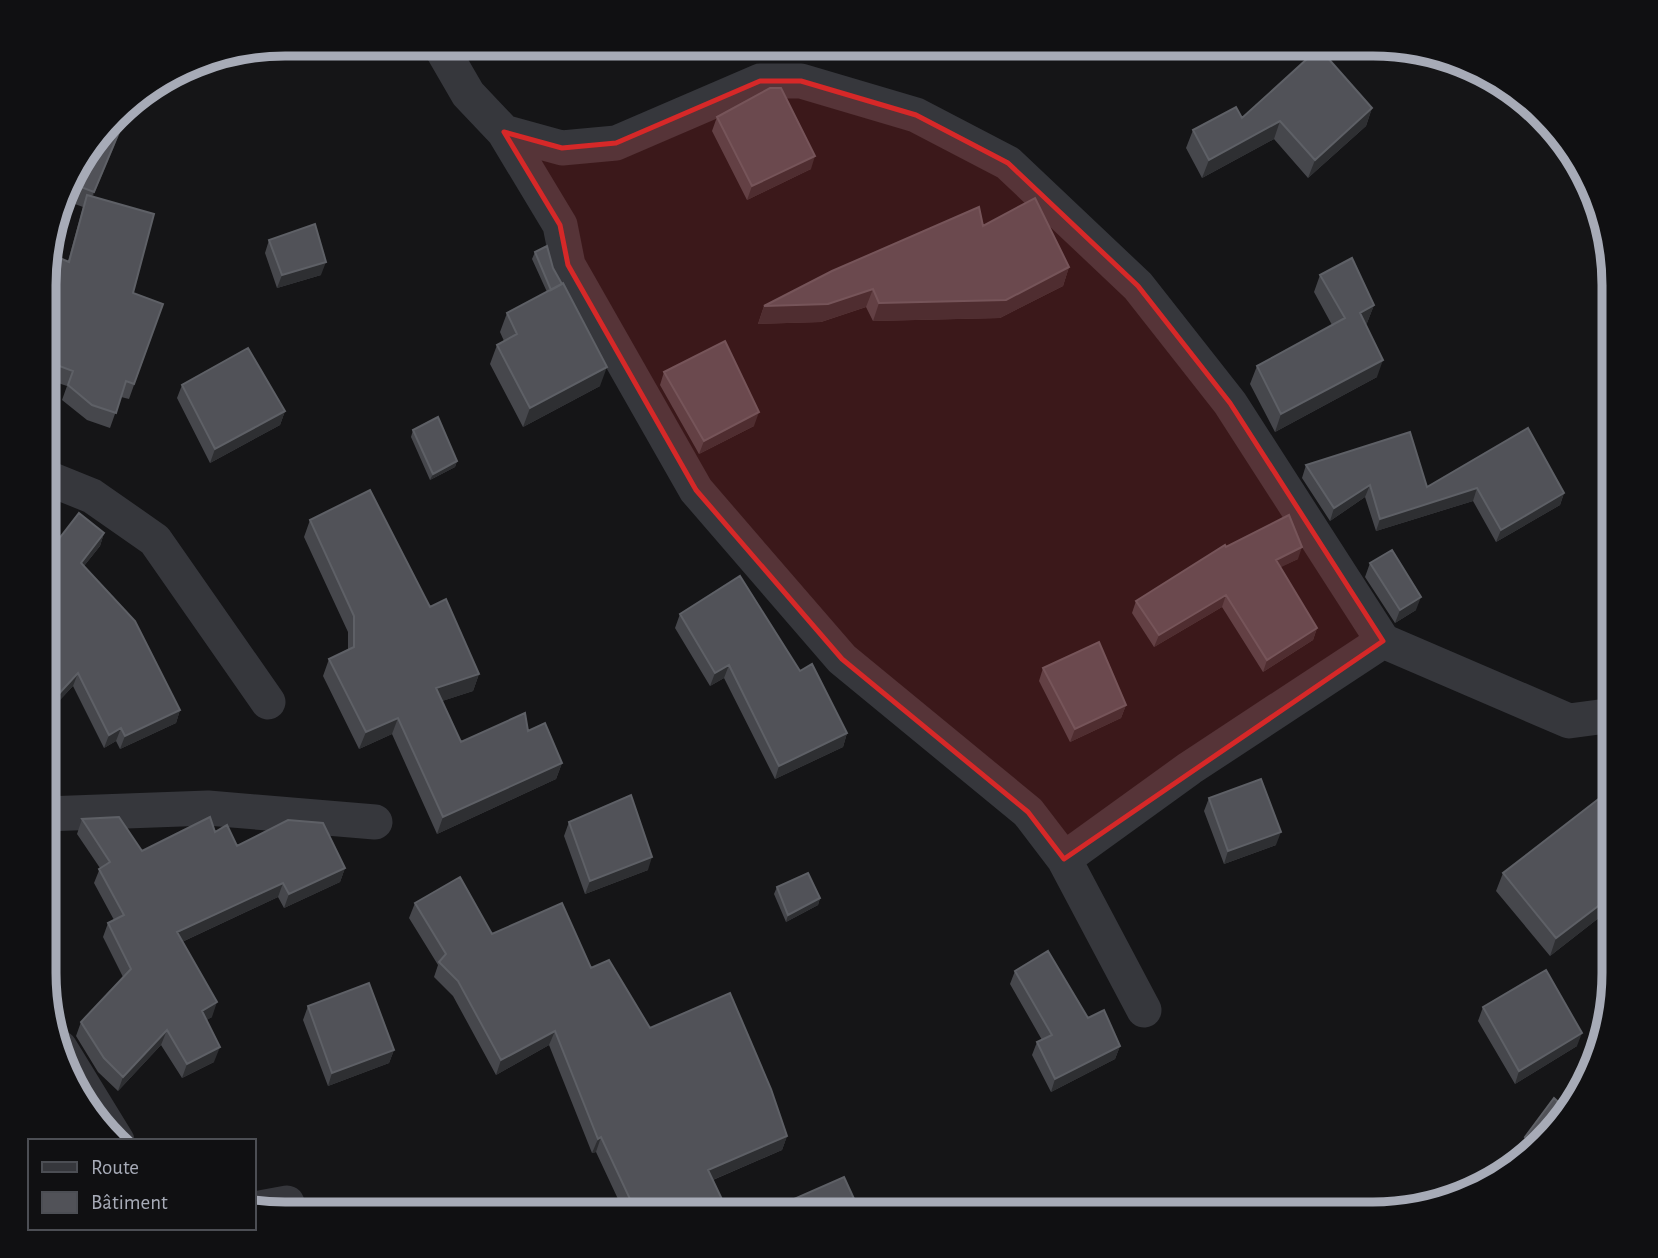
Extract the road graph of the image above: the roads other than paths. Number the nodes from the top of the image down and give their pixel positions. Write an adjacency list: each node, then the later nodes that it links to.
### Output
1 (446, 56): 2 (street)
2 (504, 132): 4 (street); 9 (street)
3 (56, 481): 5 (street)
4 (1383, 641): 6 (street); 9 (street)
5 (268, 702)
6 (1602, 717)
7 (56, 814): 8 (street)
8 (375, 822)
9 (1065, 859): 10 (street)
10 (1144, 1010)

